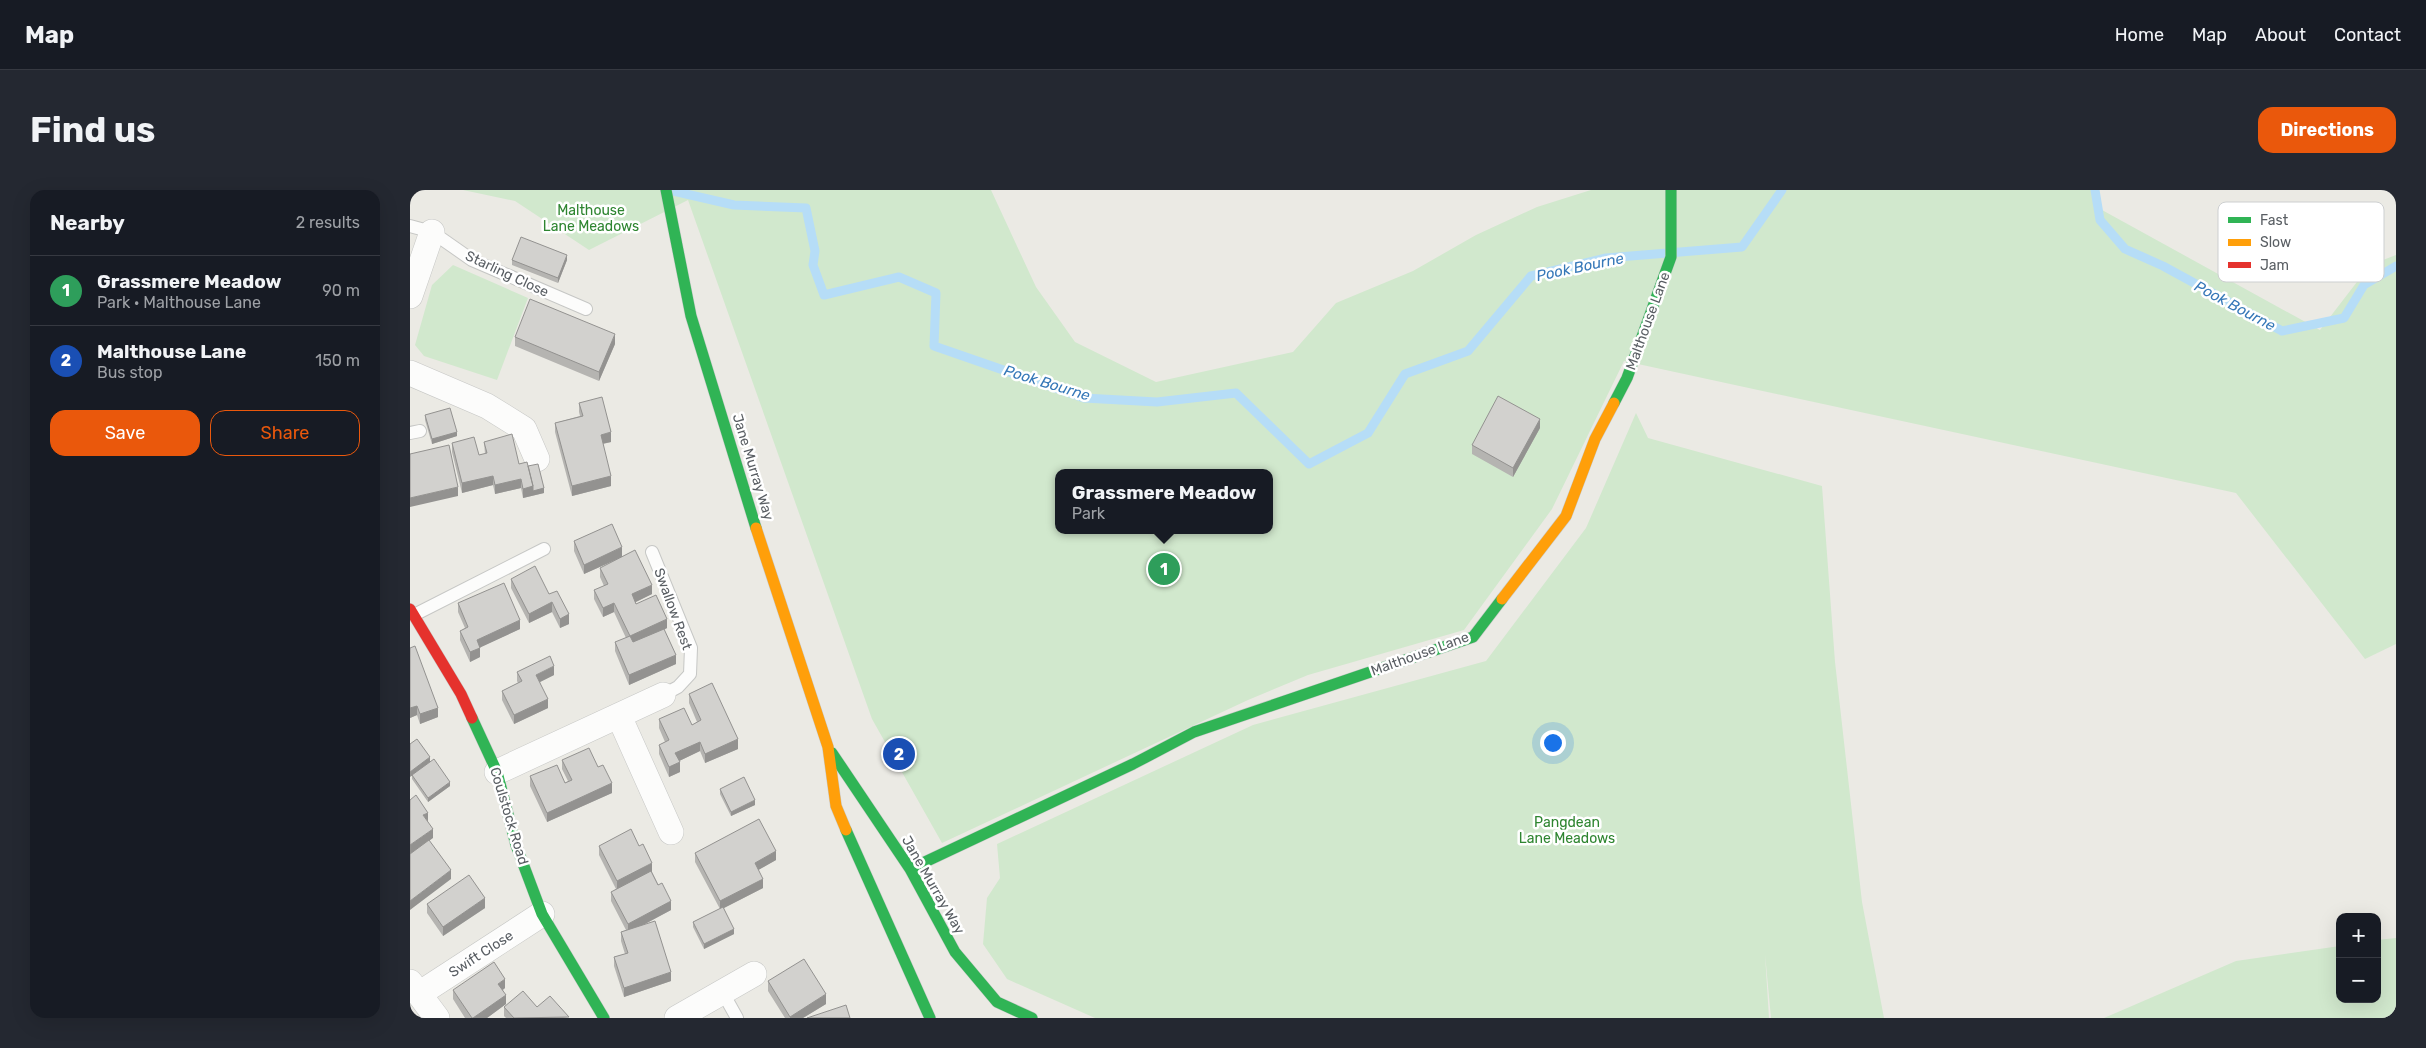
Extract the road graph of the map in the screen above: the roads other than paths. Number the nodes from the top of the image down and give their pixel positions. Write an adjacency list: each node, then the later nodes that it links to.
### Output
1 (1670, 190): 16 (street, Malthouse Lane)
2 (666, 196): 13 (street, Jane Murray Way)
3 (421, 229): 4 (street, Starling Close); 5 (lane, Starling Close)
4 (410, 296)
5 (586, 310)
6 (410, 373): 7 (street)
7 (537, 459)
8 (544, 549): 10 (lane, Coulstock Road)
9 (652, 552): 11 (lane, Swallow Rest)
10 (412, 612): 14 (street, Coulstock Road)
11 (663, 695): 12 (street, Swallow Rest)
12 (619, 716): 14 (street, Swallow Rest); 15 (street)
13 (828, 747): 16 (street, Jane Murray Way); 25 (street, Jane Murray Way)
14 (496, 772): 17 (street, Coulstock Road)
15 (671, 832)
16 (910, 869): 26 (street, Jane Murray Way)
17 (542, 914): 19 (street, Swift Close); 22 (street, Coulstock Road)
18 (754, 974): 20 (street)
19 (415, 988): 21 (street, Swift Close)
20 (723, 993): 23 (street); 24 (lane)
21 (437, 1018)
22 (604, 1018)
23 (677, 1018)
24 (737, 1018)
25 (930, 1018)
26 (1032, 1018)

